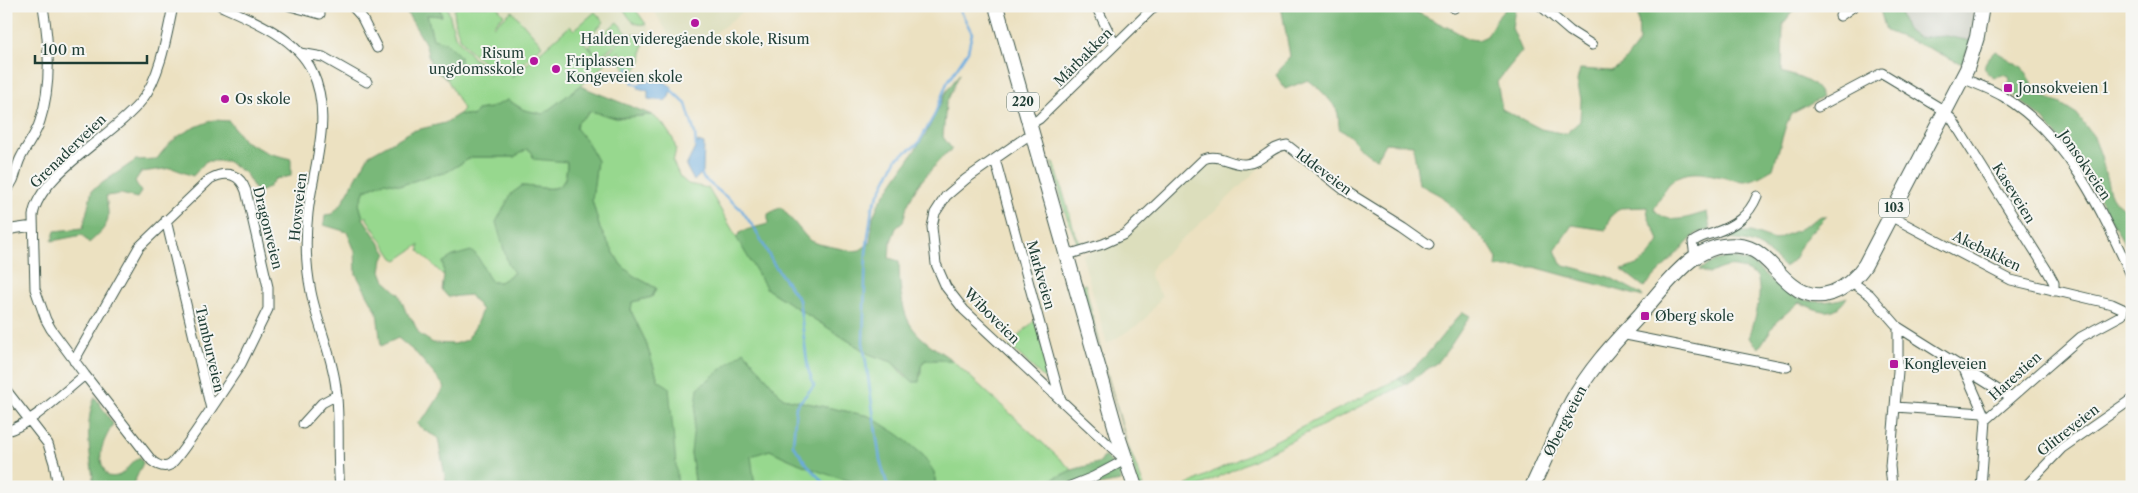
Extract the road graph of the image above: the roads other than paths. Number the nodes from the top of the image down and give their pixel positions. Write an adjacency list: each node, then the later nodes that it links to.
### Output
1 (43, 6): 24 (street)
2 (173, 6): 28 (street, Grenaderveien)
3 (221, 6): 17 (street, Hovsveien)
4 (290, 6): 12 (street)
5 (352, 6): 16 (street)
6 (996, 6): 22 (main road, 220)
7 (1096, 6): 14 (street)
8 (1155, 6): 14 (street, Mårbakken)
9 (1541, 6): 15 (street)
10 (1854, 6): 13 (street)
11 (1982, 6): 18 (main road, Øbergveien / 103)
12 (320, 14)
13 (1840, 16)
14 (1115, 45): 22 (street, Mårbakken)
15 (1592, 45)
16 (377, 48)
17 (300, 53): 19 (street, Hovsveien); 44 (street, Hovsveien)
18 (1964, 74): 21 (main road, Øbergveien / 103); 33 (street, Jonsokveien)
19 (367, 82)
20 (1818, 106): 21 (street)
21 (1944, 112): 26 (main road, Øbergveien / 103); 35 (street, Kaseveien)
22 (1030, 129): 23 (street, Wiboveien); 31 (main road, 220)
23 (995, 159): 45 (street, Markveien); 45 (street, Wiboveien)
24 (6, 190)
25 (1757, 196): 32 (street, Øbergveien)
26 (1890, 216): 34 (main road, Øbergveien / 103); 35 (street, Akebakken)
27 (166, 220): 39 (street, Dragonveien); 49 (street, Tamburveien); 49 (street, Dragonveien)
28 (33, 226): 29 (street); 39 (street, Grenaderveien)
29 (6, 233)
30 (1429, 245): 31 (street, Iddeveien)
31 (1067, 255): 54 (main road, 220)
32 (1695, 257): 34 (main road, Øbergveien / 103); 38 (main road, Øbergveien / 103)
33 (2132, 276)
34 (1852, 282): 37 (street)
35 (2054, 291): 36 (street, Akebakken)
36 (2118, 318): 46 (street, Harestien)
37 (1898, 327): 41 (street); 48 (street)
38 (1621, 334): 40 (street); 62 (main road, Øbergveien / 103)
39 (74, 360): 42 (street, Grenaderveien)
40 (1787, 366)
41 (1963, 367): 46 (street); 50 (street)
42 (85, 375): 51 (street); 57 (street, Grenaderveien)
43 (6, 390): 51 (street)
44 (337, 395): 52 (street); 59 (street, Hovsveien)
45 (1060, 398): 55 (street, Wiboveien)
46 (2010, 398): 50 (street, Harestien)
47 (2132, 399): 65 (street, Glitreveien)
48 (1895, 407): 50 (street); 63 (street)
49 (211, 409): 57 (street, Tamburveien)
50 (1984, 416): 64 (street, Harestien)
51 (30, 419): 53 (street); 58 (street)
52 (303, 424)
53 (6, 431)
54 (1117, 433): 55 (street); 56 (main road, 220)
55 (1103, 440): 56 (street, Wiboveien)
56 (1125, 460): 60 (street); 61 (main road, 220)
57 (163, 467)
58 (58, 487)
59 (340, 487)
60 (1068, 487)
61 (1135, 487)
62 (1532, 487)
63 (1892, 487)
64 (1981, 487)
65 (2025, 487)

